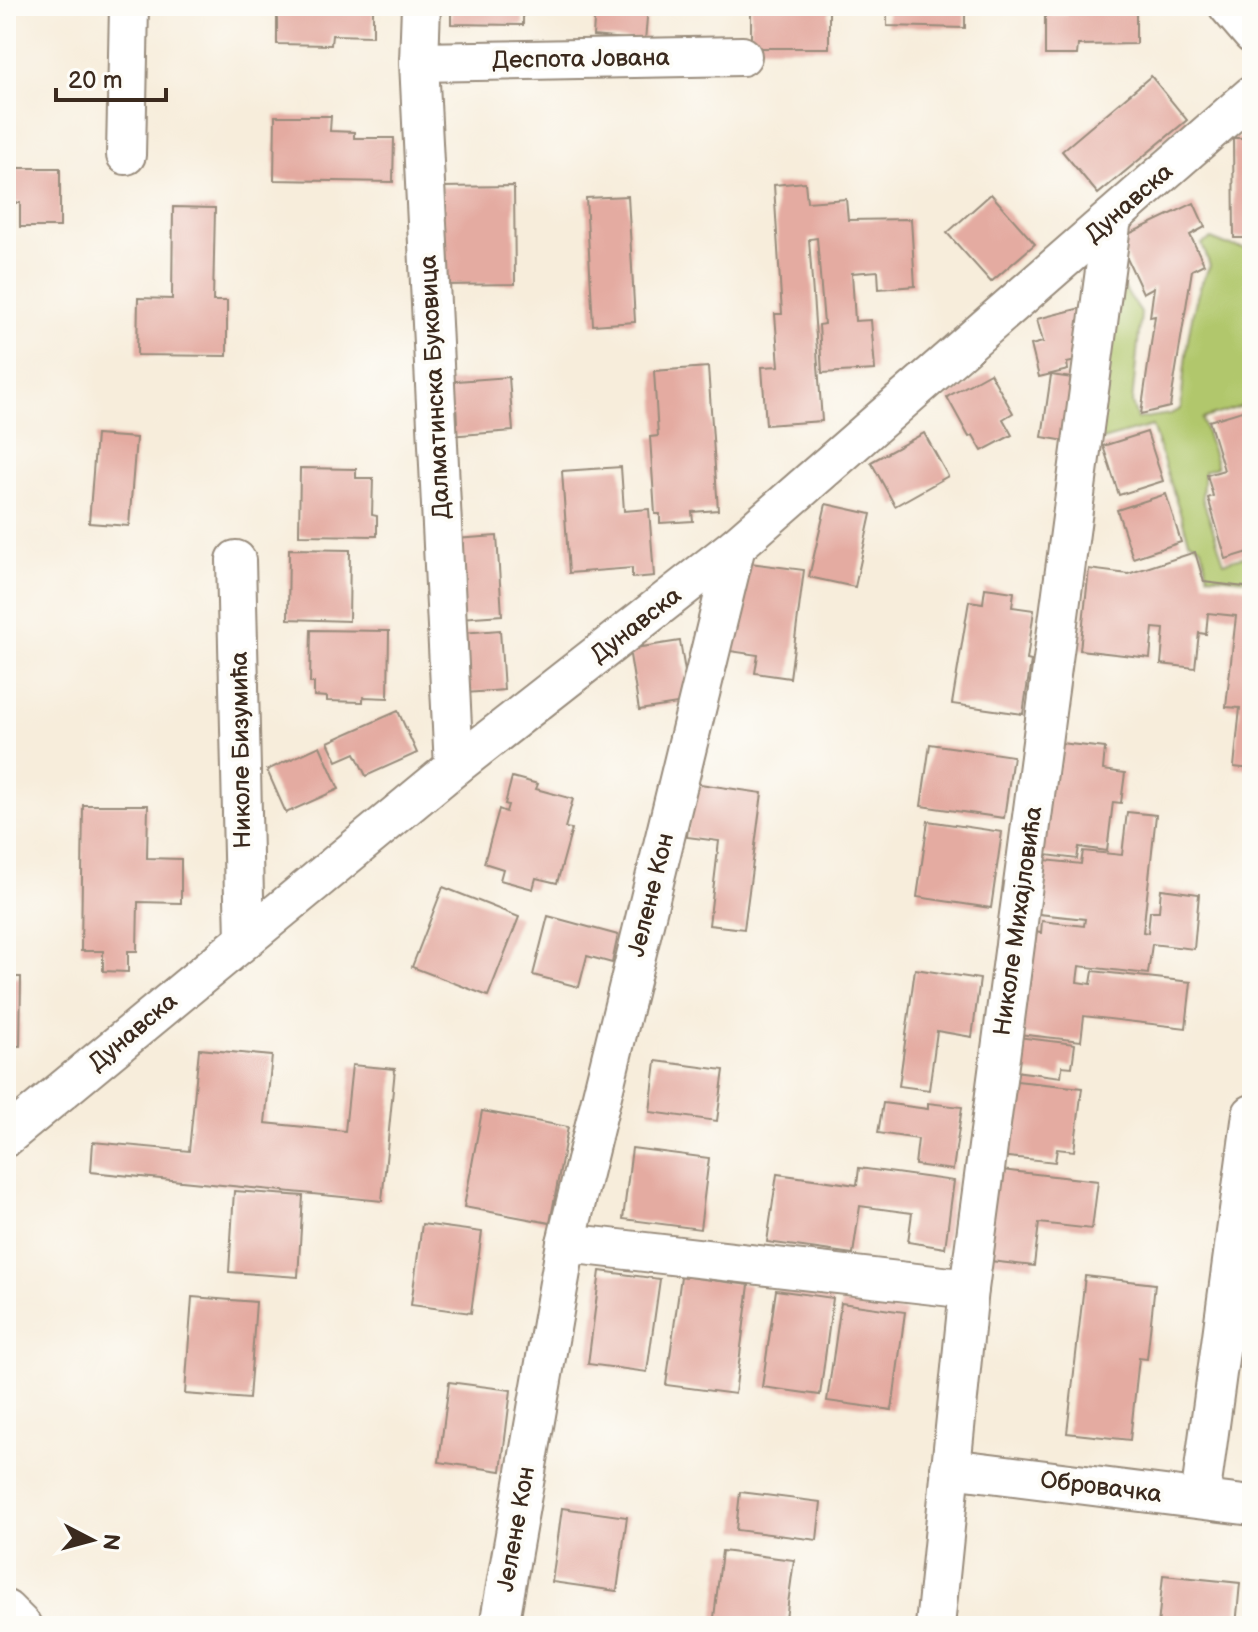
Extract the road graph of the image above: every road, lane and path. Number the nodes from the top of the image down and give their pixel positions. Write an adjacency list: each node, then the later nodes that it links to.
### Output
1 (129, 6): 8 (street)
2 (421, 6): 6 (street, Далматинска Буковица)
3 (1228, 6): 4 (street)
4 (1252, 34)
5 (742, 56): 6 (street, Деспота Јована)
6 (419, 62): 12 (street, Далматинска Буковица)
7 (1252, 95): 9 (street, Дунавска)
8 (126, 155)
9 (1112, 218): 10 (street, Дунавска); 17 (street, Николе Михајловића)
10 (736, 546): 12 (street, Дунавска); 16 (street, Јелене Кон)
11 (236, 560): 13 (street, Николе Бизумића)
12 (454, 767): 13 (street, Дунавска)
13 (245, 939): 15 (street, Дунавска)
14 (1252, 1114): 19 (street)
15 (6, 1137)
16 (566, 1243): 17 (street); 23 (street, Јелене Кон)
17 (969, 1289): 18 (street, Николе Михајловића)
18 (950, 1468): 19 (street, Обровачка); 24 (street, Николе Михајловића)
19 (1200, 1499): 20 (street, Обровачка)
20 (1252, 1506)
21 (6, 1610): 22 (street)
22 (22, 1626)
23 (499, 1626)
24 (935, 1626)

